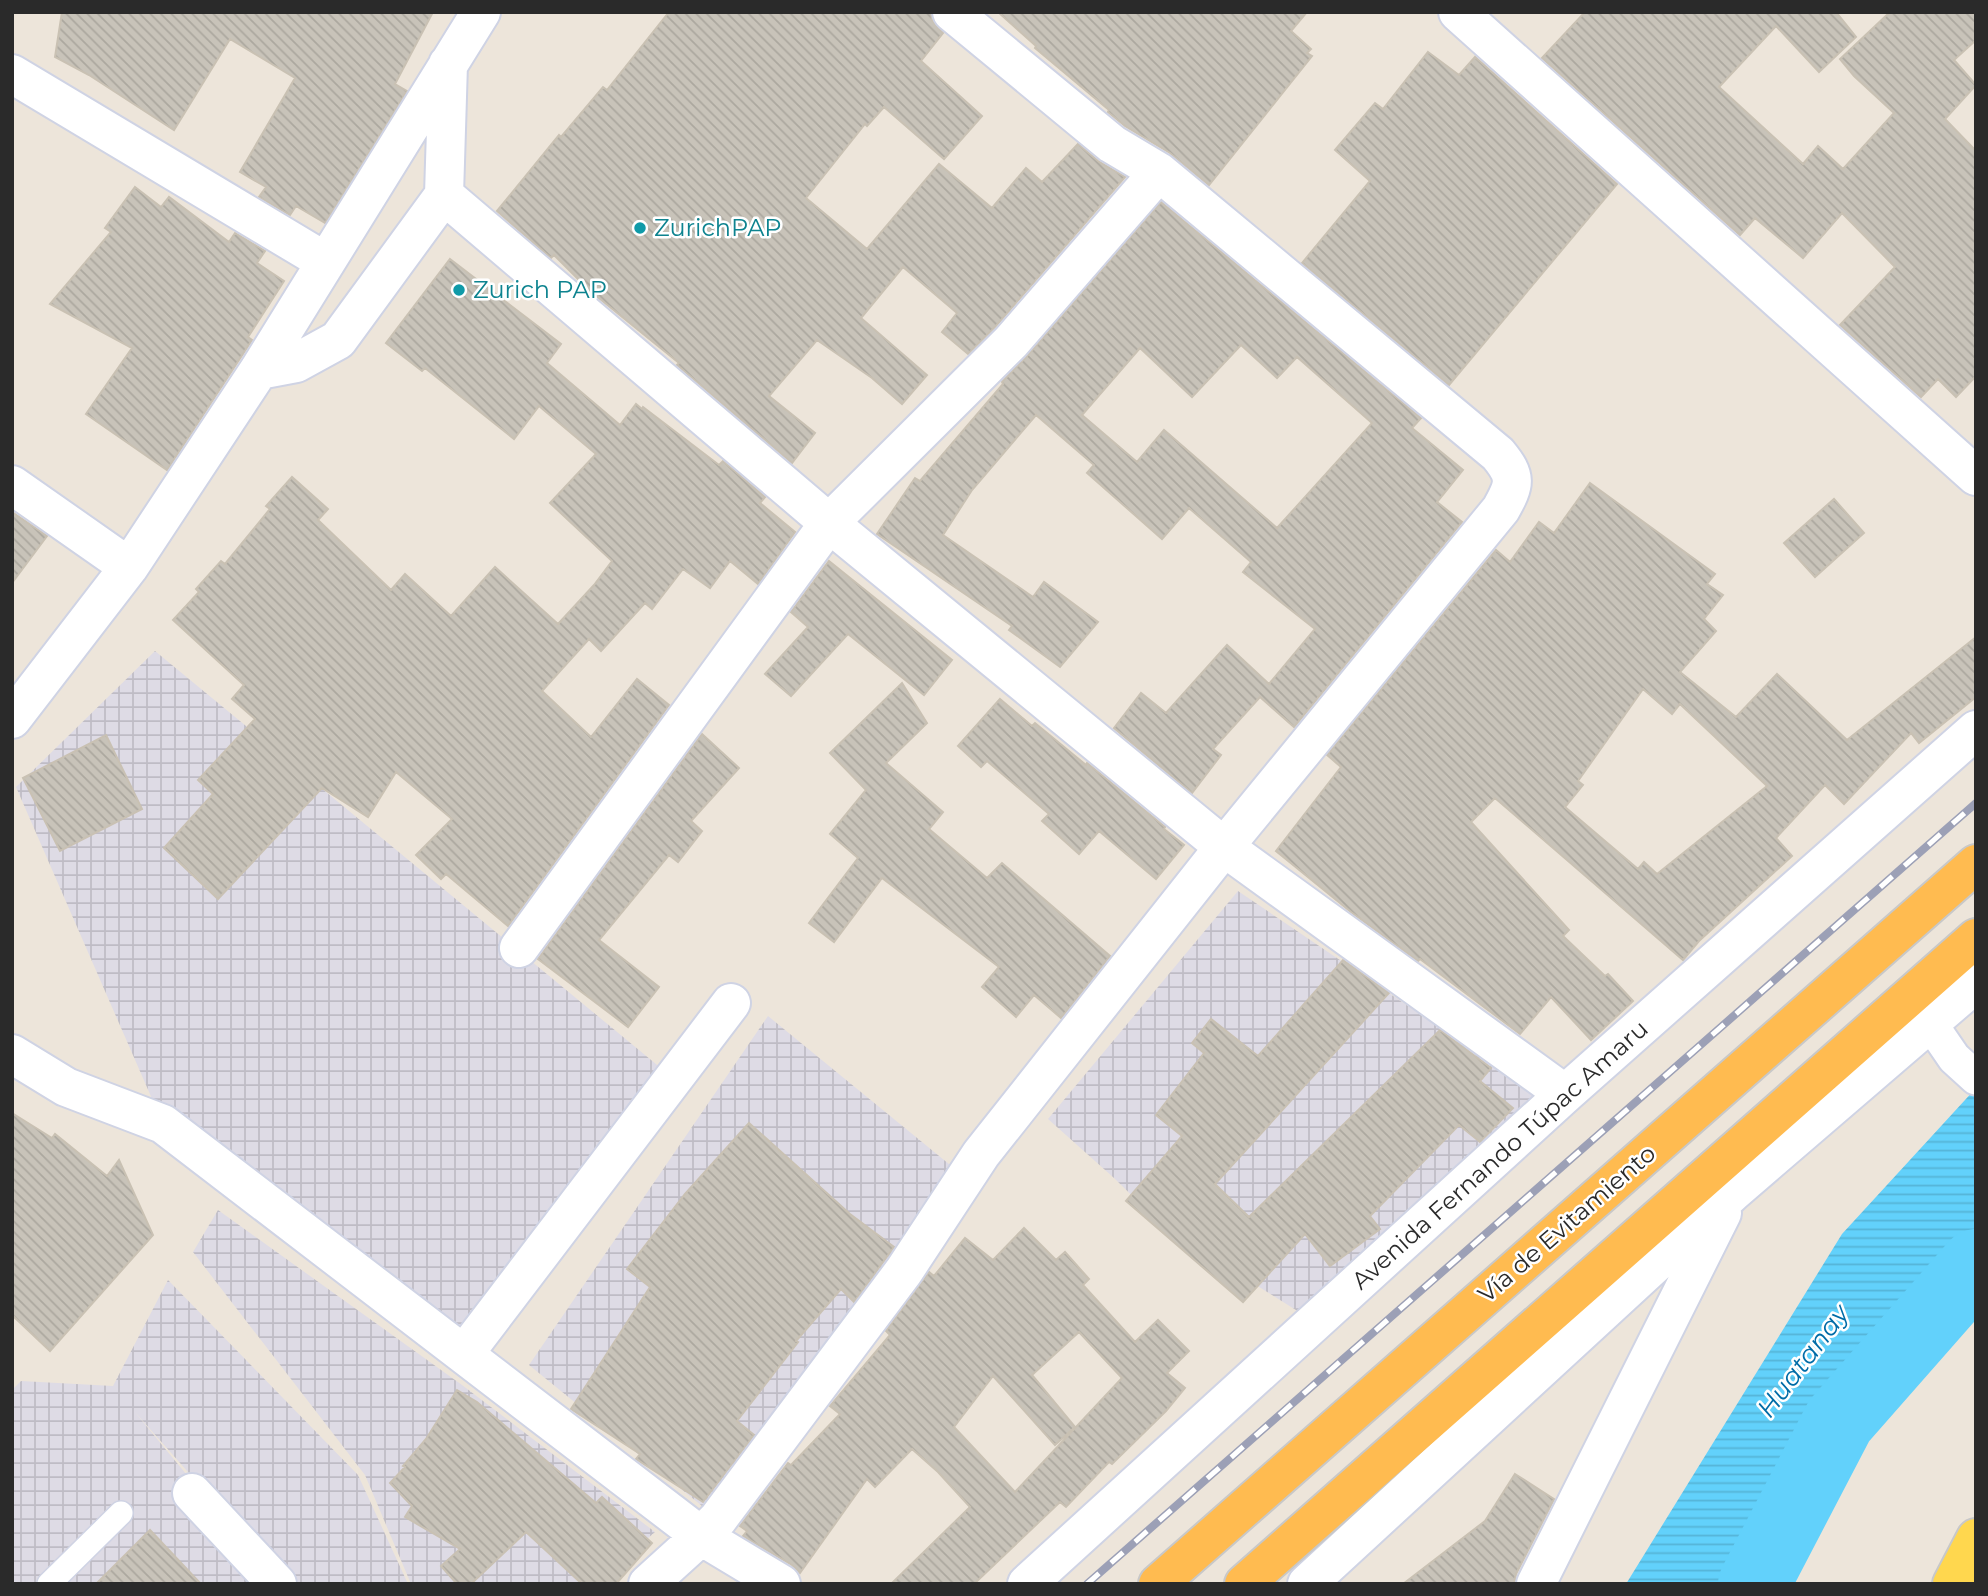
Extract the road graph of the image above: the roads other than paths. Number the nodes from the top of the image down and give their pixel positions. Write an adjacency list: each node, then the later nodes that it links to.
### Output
1 (481, 12): 4 (street)
2 (952, 12): 6 (street)
3 (1458, 12): 10 (street)
4 (447, 64): 7 (street); 8 (street)
5 (12, 74): 8 (street)
6 (1159, 172): 12 (street); 16 (street)
7 (444, 195): 9 (street); 12 (street)
8 (326, 262): 9 (street)
9 (259, 370): 13 (street)
10 (1976, 476)
11 (12, 485): 13 (street)
12 (829, 523): 16 (street); 19 (street)
13 (129, 567): 14 (street)
14 (12, 719)
15 (1976, 730): 25 (street, Avenida Fernando Túpac Amaru)
16 (1224, 847): 25 (street); 30 (street)
17 (1976, 864): 37 (highway, Vía de Evitamiento)
18 (1976, 938): 38 (highway)
19 (519, 948)
20 (1976, 983): 22 (street)
21 (731, 1003): 27 (street)
22 (1930, 1023): 24 (street); 26 (street)
23 (12, 1054): 27 (street)
24 (1965, 1068)
25 (1565, 1094): 36 (street, Avenida Fernando Túpac Amaru)
26 (1734, 1191): 39 (street); 40 (street)
27 (464, 1354): 30 (street)
28 (192, 1493): 33 (street)
29 (121, 1514): 32 (lane)
30 (701, 1536): 34 (street); 35 (street)
31 (1976, 1538): 41 (main road)
32 (49, 1584)
33 (277, 1584)
34 (648, 1584)
35 (781, 1584)
36 (1027, 1584)
37 (1158, 1584)
38 (1244, 1584)
39 (1307, 1584)
40 (1536, 1584)
41 (1952, 1584)

